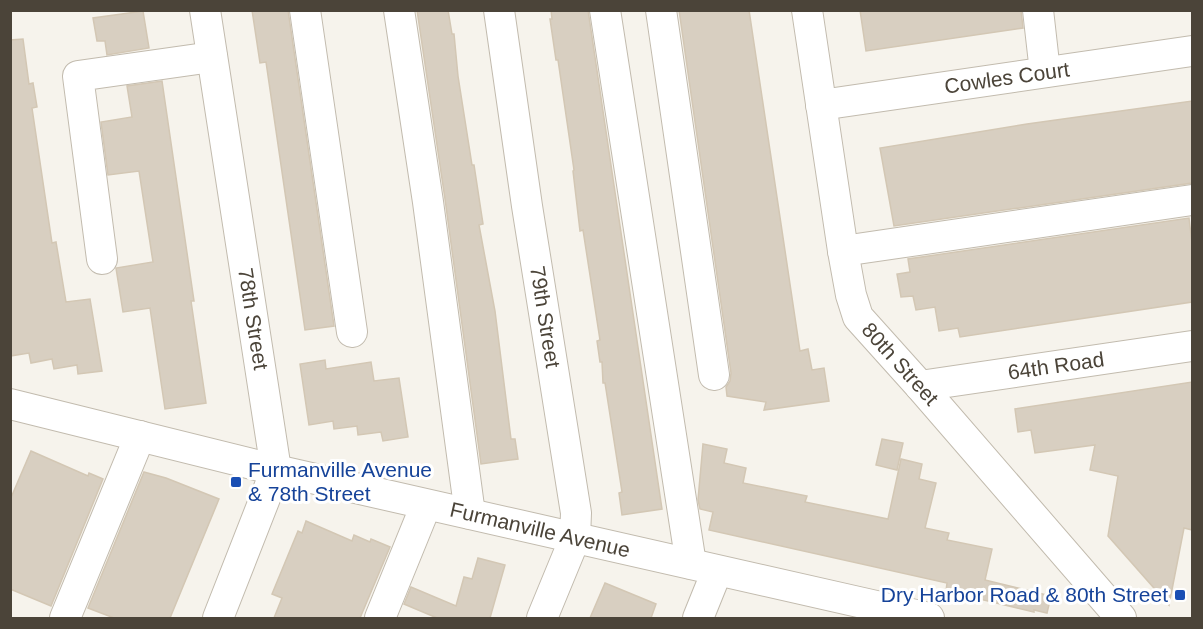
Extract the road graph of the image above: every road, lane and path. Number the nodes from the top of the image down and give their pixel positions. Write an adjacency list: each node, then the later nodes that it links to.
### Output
1 (205, 10): 10 (street, 78th Street)
2 (305, 10): 16 (street)
3 (399, 10): 24 (street)
4 (499, 10): 25 (street, 79th Street)
5 (605, 10): 26 (street)
6 (661, 10): 18 (street)
7 (807, 10): 12 (street, 80th Street)
8 (1038, 10): 11 (street)
9 (1192, 51): 11 (street, Cowles Court)
10 (212, 57): 15 (street); 22 (street, 78th Street)
11 (1045, 72): 12 (street, Cowles Court)
12 (821, 105): 14 (street, 80th Street)
13 (1192, 200): 14 (street)
14 (843, 251): 19 (street, 80th Street)
15 (102, 259)
16 (352, 332)
17 (1192, 346): 19 (street, 64th Road)
18 (714, 375)
19 (920, 386): 27 (street, 80th Street)
20 (10, 404): 21 (street, Furmanville Avenue)
21 (140, 436): 22 (street, Furmanville Avenue); 28 (street)
22 (276, 470): 23 (street, Furmanville Avenue); 29 (street)
23 (426, 505): 24 (street, Furmanville Avenue); 30 (street)
24 (470, 514): 25 (street, Furmanville Avenue)
25 (575, 538): 26 (street, Furmanville Avenue); 31 (street, 79th Street)
26 (704, 567): 32 (street); 33 (street, Furmanville Avenue)
27 (1112, 615)
28 (65, 618)
29 (218, 618)
30 (380, 618)
31 (542, 618)
32 (698, 618)
33 (930, 618)

